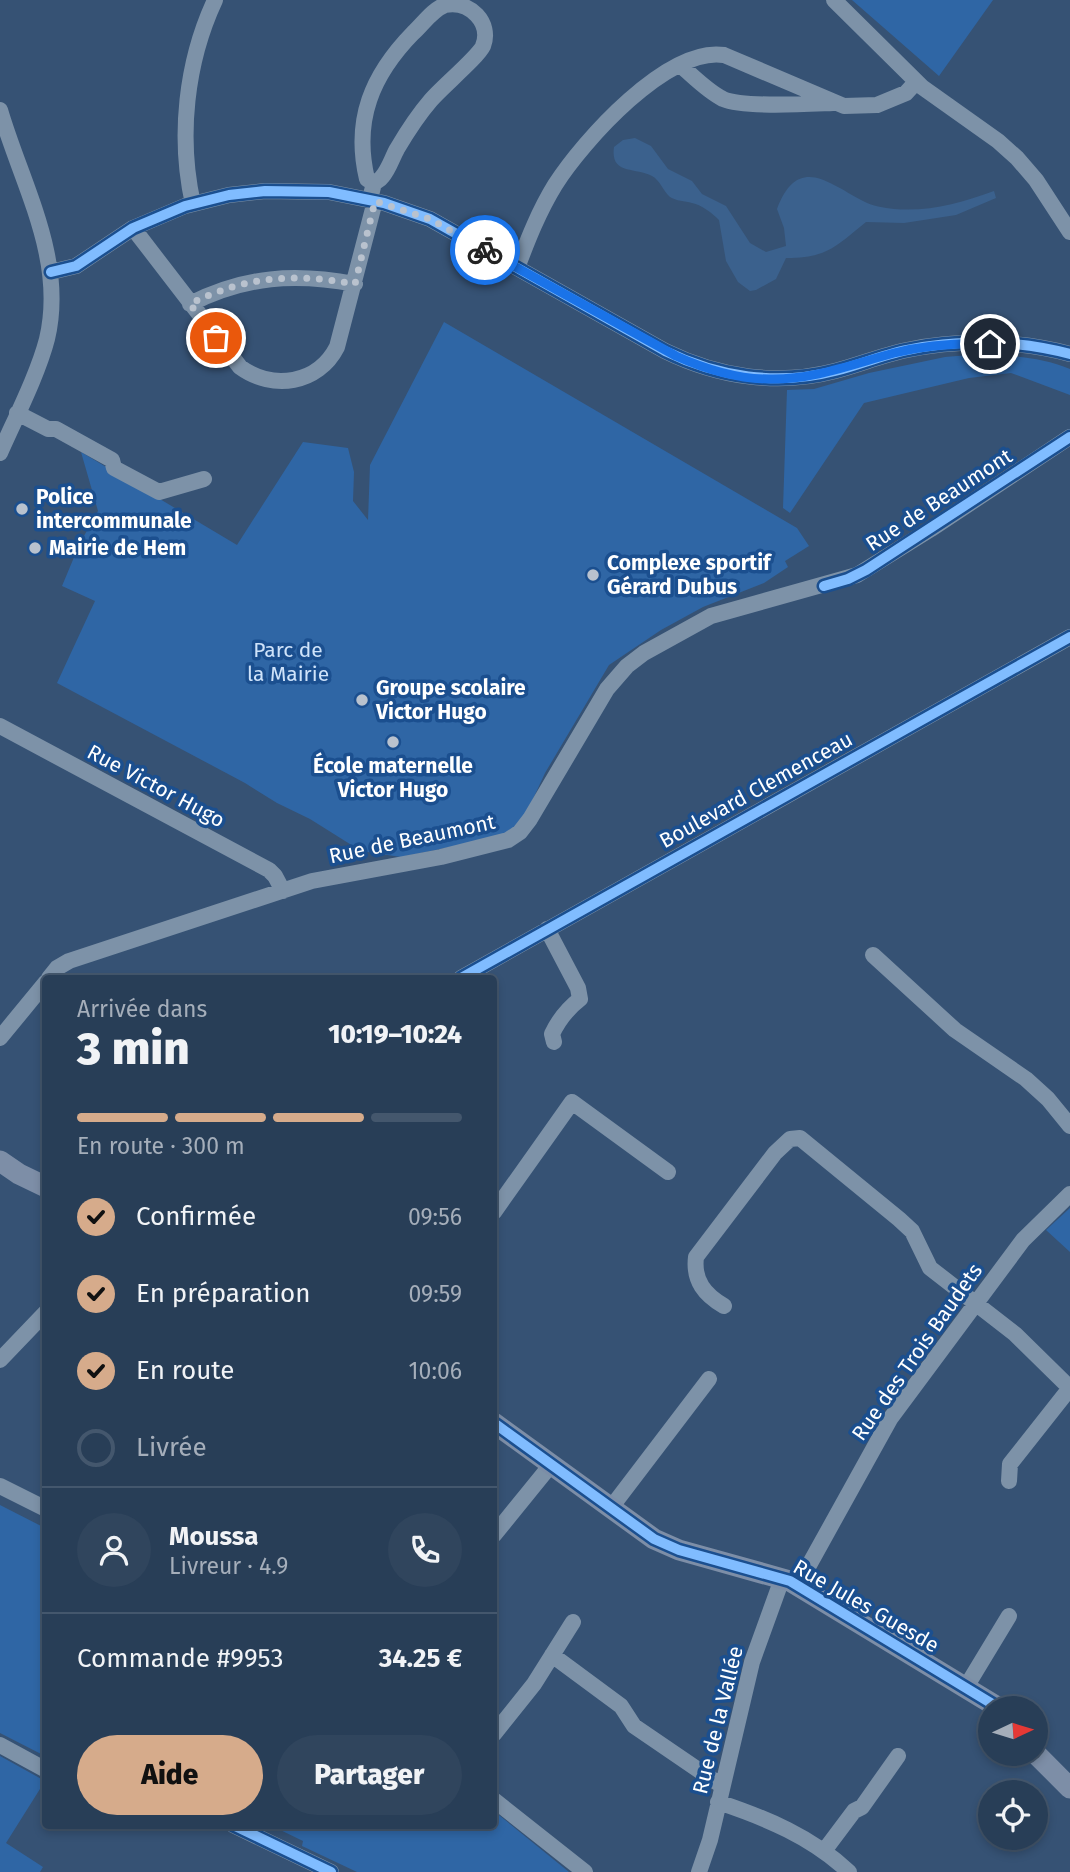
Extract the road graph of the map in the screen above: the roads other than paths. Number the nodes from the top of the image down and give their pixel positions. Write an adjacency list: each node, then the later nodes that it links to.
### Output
1 (215, 0): 8 (street)
2 (834, 0): 4 (street)
3 (680, 65): 5 (street); 5 (street); 11 (street)
4 (916, 82): 5 (street); 9 (street)
5 (837, 103)
6 (0, 110): 12 (street)
7 (373, 194): 7 (street); 8 (street); 11 (street); 13 (street)
8 (193, 204): 10 (street)
9 (1069, 226)
10 (132, 228): 12 (street); 14 (street)
11 (517, 268): 15 (street)
12 (51, 272): 16 (street)
13 (355, 284): 14 (street); 14 (street)
14 (190, 304)
15 (1070, 354)
16 (17, 413): 18 (street); 19 (street)
17 (1070, 437): 22 (street, Rue de Beaumont)
18 (0, 453)
19 (204, 479)
20 (1070, 636): 23 (street, Boulevard Clemenceau)
21 (0, 726): 22 (street, Rue Victor Hugo)
22 (283, 891): 25 (street, Rue de Beaumont)
23 (547, 929): 26 (street, Boulevard Clemenceau); 29 (street)
24 (873, 955): 30 (street)
25 (51, 975)
26 (466, 975)
27 (42, 986): 28 (street, Rue de Beaumont)
28 (0, 1038)
29 (554, 1042)
30 (1070, 1126)
31 (0, 1161): 33 (main road)
32 (668, 1172): 35 (street)
33 (42, 1185)
34 (1070, 1195): 36 (street, Rue des Trois Baudets)
35 (497, 1208)
36 (975, 1304): 37 (street); 41 (street); 49 (street, Rue des Trois Baudets)
37 (724, 1306)
38 (42, 1316): 39 (street)
39 (0, 1360)
40 (709, 1379): 47 (street)
41 (1070, 1388): 44 (street)
42 (497, 1425): 43 (main road, Rue Jules Guesde)
43 (550, 1466): 47 (main road, Rue Jules Guesde); 48 (street)
44 (1009, 1481)
45 (0, 1486): 46 (street)
46 (42, 1507)
47 (610, 1509): 49 (main road, Rue Jules Guesde)
48 (497, 1531)
49 (790, 1582): 53 (main road, Rue Jules Guesde); 61 (street, Rue de la Vallée)
50 (1009, 1616): 53 (street)
51 (573, 1622): 52 (street)
52 (552, 1655): 55 (street); 61 (street)
53 (966, 1686): 54 (main road, Rue Jules Guesde)
54 (981, 1696)
55 (497, 1730)
56 (0, 1745): 59 (street)
57 (898, 1756): 64 (street)
58 (1048, 1766): 60 (main road)
59 (42, 1768)
60 (1070, 1788)
61 (720, 1794): 64 (street); 68 (street, Rue de la Vallée)
62 (497, 1802): 67 (street)
63 (240, 1829): 65 (street)
64 (824, 1851): 69 (street)
65 (304, 1866): 66 (street)
66 (331, 1872)
67 (585, 1872)
68 (699, 1872)
69 (849, 1872)

